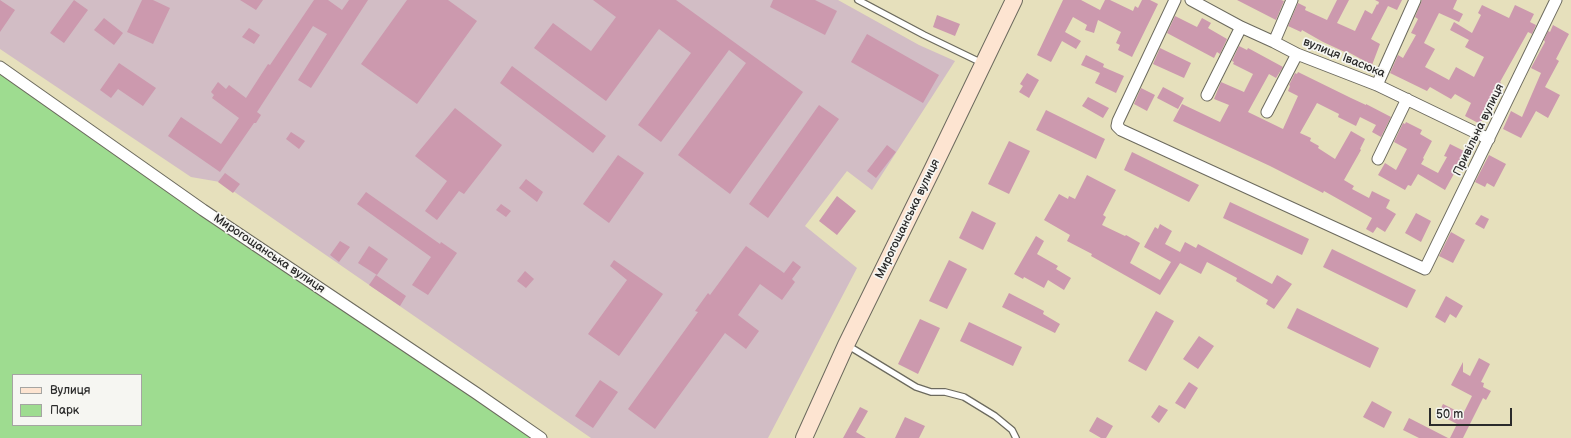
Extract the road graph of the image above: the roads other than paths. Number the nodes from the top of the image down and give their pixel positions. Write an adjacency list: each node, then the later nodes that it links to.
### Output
1 (858, 0): 11 (lane)
2 (1014, 0): 11 (main road, Мирогощанська вулиця)
3 (1175, 0): 17 (street, Привільна вулиця)
4 (1191, 0): 8 (street, вулиця Івасюка)
5 (1292, 0): 9 (street)
6 (1415, 0): 13 (street)
7 (1556, 0): 17 (street, Привільна вулиця)
8 (1241, 27): 9 (street, вулиця Івасюка); 14 (street)
9 (1274, 42): 10 (street, вулиця Івасюка)
10 (1297, 54): 13 (street, вулиця Івасюка); 16 (street)
11 (984, 64): 19 (main road, Мирогощанська вулиця)
12 (0, 67): 20 (street, Мирогощанська вулиця)
13 (1377, 84): 15 (street, вулиця Івасюка)
14 (1207, 95)
15 (1408, 99): 17 (street, вулиця Івасюка); 18 (street)
16 (1267, 112)
17 (1489, 138)
18 (1378, 159)
19 (846, 345): 21 (main road, Мирогощанська вулиця); 22 (lane)
20 (540, 438)
21 (804, 438)
22 (1016, 438)

